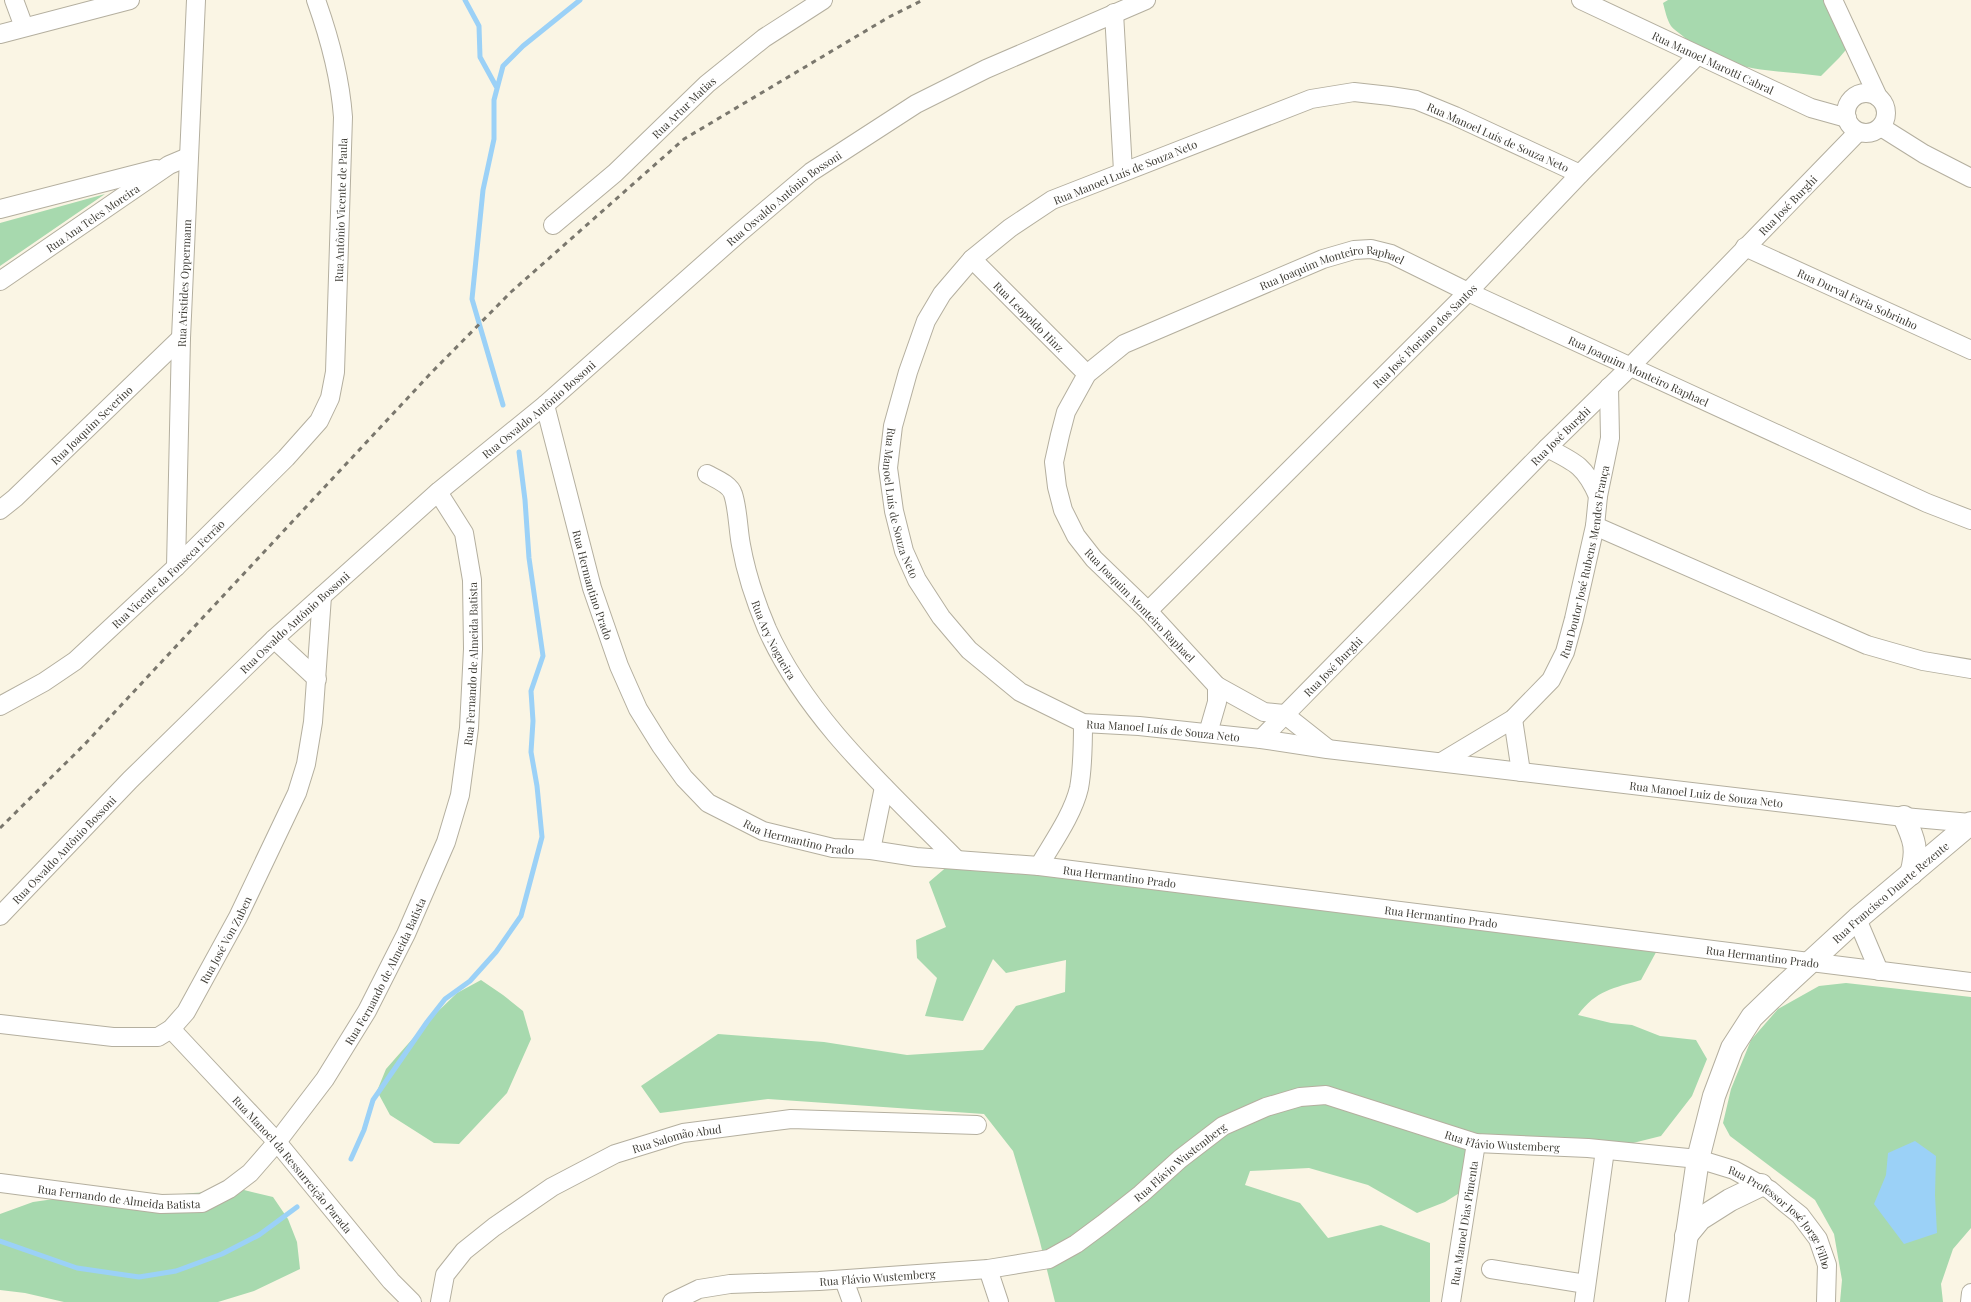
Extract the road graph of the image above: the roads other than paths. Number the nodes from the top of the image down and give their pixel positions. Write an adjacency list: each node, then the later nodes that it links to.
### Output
1 (14, 0): 10 (street)
2 (130, 0): 10 (street)
3 (196, 0): 18 (street, Rua Aristides Oppermann)
4 (316, 0): 35 (street, Rua Antônio Vicente de Paula)
5 (823, 0): 24 (street, Rua Artur Matias)
6 (1146, 0): 9 (street, Rua Osvaldo Antônio Bossoni)
7 (1581, 0): 12 (street, Rua Manoel Marotti Cabral)
8 (1833, 0): 13 (street)
9 (1114, 14): 20 (street); 34 (street, Rua Osvaldo Antônio Bossoni)
10 (24, 27): 11 (street)
11 (0, 34)
12 (1697, 56): 16 (street, Rua Manoel Marotti Cabral); 21 (street, Rua José Floriano dos Santos)
13 (1862, 61): 14 (street); 15 (street)
14 (1858, 94): 15 (street); 16 (street)
15 (1878, 97): 17 (street)
16 (1852, 125): 17 (street); 25 (street, Rua José Burghi)
17 (1881, 127): 22 (street)
18 (188, 157): 19 (street, Rua Ana Teles Moreira); 29 (street, Rua Aristides Oppermann)
19 (169, 165): 23 (street); 27 (street, Rua Ana Teles Moreira)
20 (1123, 172): 21 (street, Rua Manoel Luís de Souza Neto); 26 (street, Rua Manoel Luís de Souza Neto)
21 (1580, 174): 28 (street, Rua José Floriano dos Santos)
22 (1971, 178)
23 (0, 209)
24 (553, 225)
25 (1745, 247): 30 (street, Rua Durval Faria Sobrinho); 31 (street, Rua José Burghi)
26 (972, 259): 32 (street, Rua Leopoldo Hinz); 53 (street, Rua Manoel Luís de Souza Neto)
27 (0, 282)
28 (1468, 292): 31 (street, Rua Joaquim Monteiro Raphael); 32 (street, Rua Joaquim Monteiro Raphael); 45 (street, Rua José Floriano dos Santos)
29 (180, 338): 40 (street, Rua Joaquim Severino); 43 (street, Rua Aristides Oppermann)
30 (1971, 350)
31 (1630, 367): 33 (street, Rua José Burghi); 41 (street, Rua Joaquim Monteiro Raphael)
32 (1087, 374): 45 (street, Rua Joaquim Monteiro Raphael)
33 (1609, 387): 36 (street, Rua José Burghi); 39 (street, Rua Doutor José Rubens Mendes França)
34 (545, 406): 38 (street, Rua Osvaldo Antônio Bossoni); 62 (street, Rua Hermantino Prado)
35 (319, 421): 43 (street, Rua Vicente da Fonseca Ferrão)
36 (1547, 448): 39 (street); 51 (street, Rua José Burghi)
37 (708, 474): 59 (street, Rua Ary Nogueira)
38 (438, 492): 44 (street, Rua Osvaldo Antônio Bossoni); 74 (street, Rua Fernando de Almeida Batista)
39 (1598, 496): 42 (street, Rua Doutor José Rubens Mendes França)
40 (0, 510)
41 (1971, 520)
42 (1594, 526): 47 (street); 52 (street, Rua Doutor José Rubens Mendes França)
43 (176, 567): 50 (street, Rua Vicente da Fonseca Ferrão)
44 (322, 596): 46 (street, Rua Osvaldo Antônio Bossoni); 48 (street, Rua José Von Zuben)
45 (1148, 611): 49 (street, Rua Joaquim Monteiro Raphael)
46 (274, 639): 48 (street); 66 (street, Rua Osvaldo Antônio Bossoni)
47 (1971, 669)
48 (317, 679): 72 (street, Rua José Von Zuben)
49 (1217, 686): 51 (street, Rua Joaquim Monteiro Raphael); 54 (street)
50 (0, 706)
51 (1284, 714): 55 (street, Rua José Burghi); 56 (street)
52 (1513, 719): 57 (street, Rua Doutor José Rubens Mendes França); 58 (street)
53 (1083, 723): 54 (street, Rua Manoel Luís de Souza Neto); 64 (street)
54 (1208, 733): 55 (street, Rua Manoel Luís de Souza Neto)
55 (1261, 739): 56 (street, Rua Manoel Luís de Souza Neto)
56 (1327, 748): 57 (street, Rua Manoel Luís de Souza Neto)
57 (1443, 761): 58 (street, Rua Manoel Luiz de Souza Neto)
58 (1521, 772): 60 (street, Rua Manoel Luiz de Souza Neto)
59 (884, 787): 62 (street); 63 (street, Rua Ary Nogueira)
60 (1904, 817): 61 (street, Rua Manoel Luiz de Souza Neto); 65 (main road)
61 (1971, 823): 65 (main road, Rua Francisco Duarte Rezente)
62 (871, 850): 63 (street, Rua Hermantino Prado)
63 (956, 859): 64 (street, Rua Hermantino Prado)
64 (1039, 866): 68 (street, Rua Hermantino Prado)
65 (1911, 874): 67 (main road, Rua Francisco Duarte Rezente)
66 (0, 916)
67 (1857, 919): 68 (main road, Rua Francisco Duarte Rezente); 69 (street)
68 (1810, 963): 69 (street, Rua Hermantino Prado); 77 (main road, Rua Francisco Duarte Rezente)
69 (1879, 971): 70 (street, Rua Hermantino Prado)
70 (1971, 982)
71 (0, 1024): 72 (street, Rua José Von Zuben)
72 (171, 1029): 74 (street, Rua Manoel da Ressurreição Parada)
73 (977, 1125): 87 (street, Rua Salomão Abud)
74 (277, 1142): 78 (street, Rua Fernando de Almeida Batista); 86 (street, Rua Manoel da Ressurreição Parada)
75 (1476, 1143): 76 (street, Rua Flávio Wustemberg); 81 (street, Rua Flávio Wustemberg); 91 (street, Rua Manoel Dias Pimenta)
76 (1605, 1150): 77 (street, Rua Flávio Wustemberg); 84 (street)
77 (1698, 1159): 79 (street, Rua Professor José Jorge Filho); 80 (main road, Rua Francisco Duarte Rezente)
78 (0, 1183)
79 (1761, 1185): 80 (main road); 93 (street, Rua Professor José Jorge Filho)
80 (1686, 1236): 92 (main road, Rua Francisco Duarte Rezente)
81 (988, 1269): 83 (street, Rua Flávio Wustemberg); 90 (street)
82 (1491, 1269): 84 (street)
83 (844, 1280): 88 (street, Rua Flávio Wustemberg); 89 (street)
84 (1585, 1293)
85 (1971, 1293): 94 (street)
86 (412, 1302)
87 (440, 1302)
88 (672, 1302)
89 (852, 1302)
90 (999, 1302)
91 (1451, 1302)
92 (1677, 1302)
93 (1826, 1302)
94 (1970, 1302)

